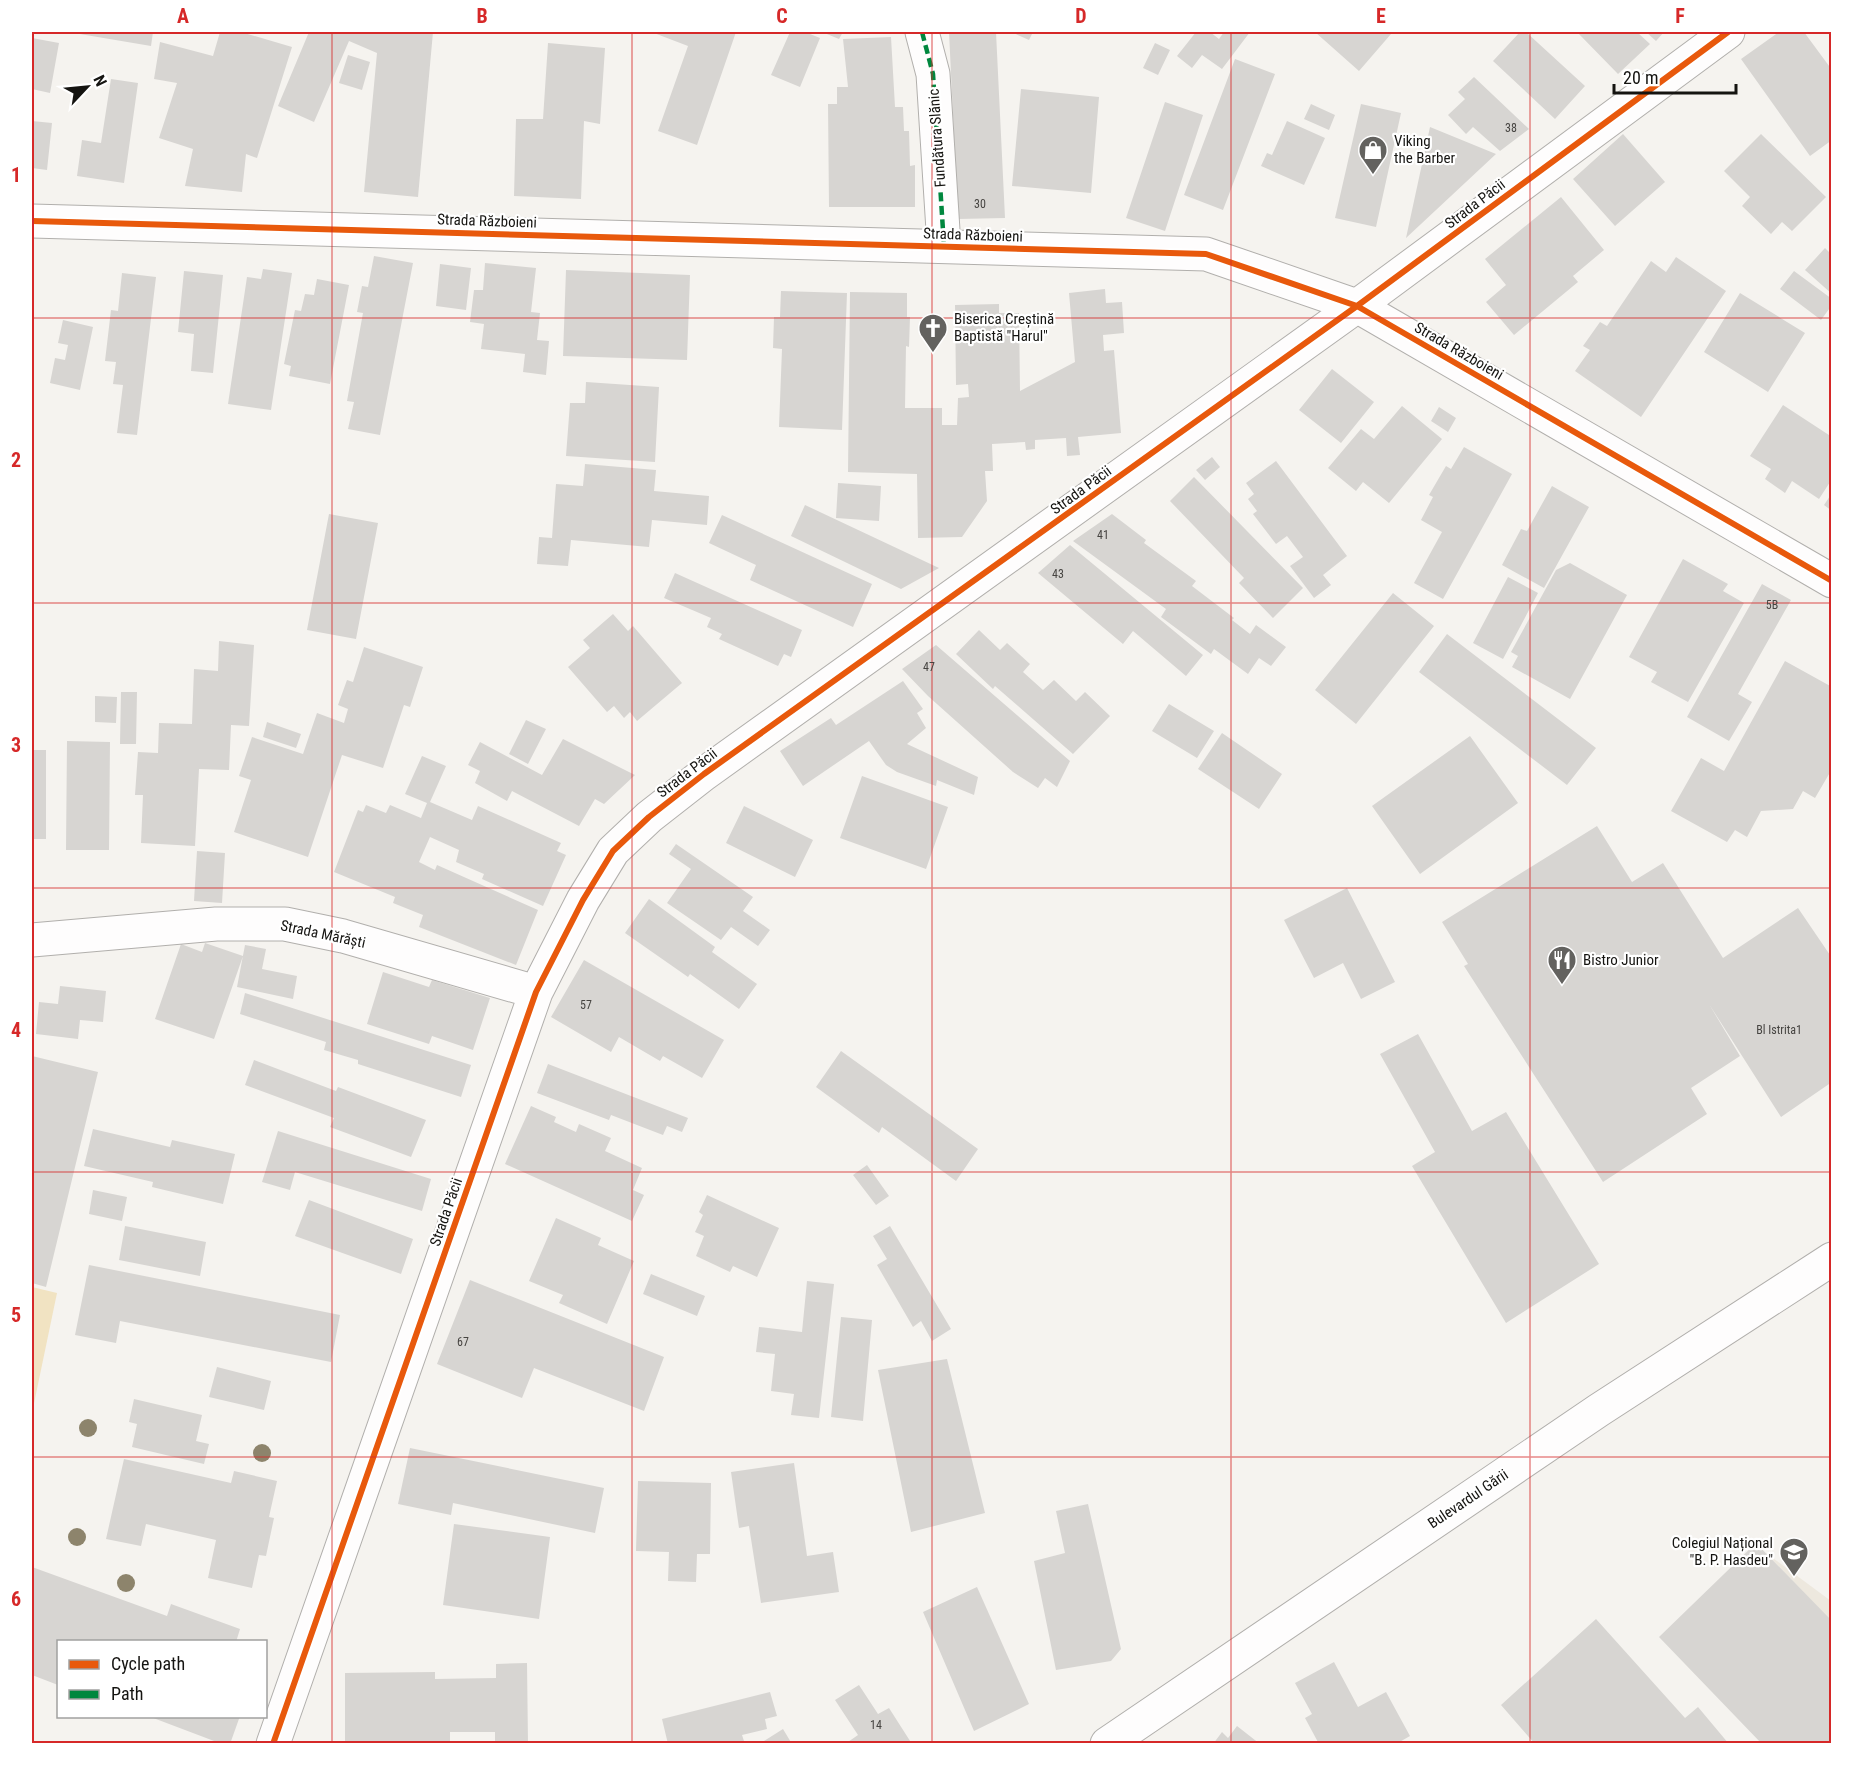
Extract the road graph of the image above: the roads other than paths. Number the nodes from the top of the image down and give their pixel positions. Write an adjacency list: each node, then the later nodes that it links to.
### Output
1 (922, 32): 4 (street, Fundătura Slănic)
2 (1728, 32): 5 (street, Strada Păcii)
3 (32, 220): 4 (street, Strada Războieni)
4 (944, 246): 5 (street, Strada Războieni)
5 (1357, 306): 6 (street, Strada Războieni); 8 (street, Strada Păcii)
6 (1832, 581)
7 (32, 940): 8 (street, Strada Mărăști)
8 (536, 992): 10 (street, Strada Păcii)
9 (1832, 1259): 11 (street, Bulevardul Gării)
10 (273, 1743)
11 (1107, 1743)

